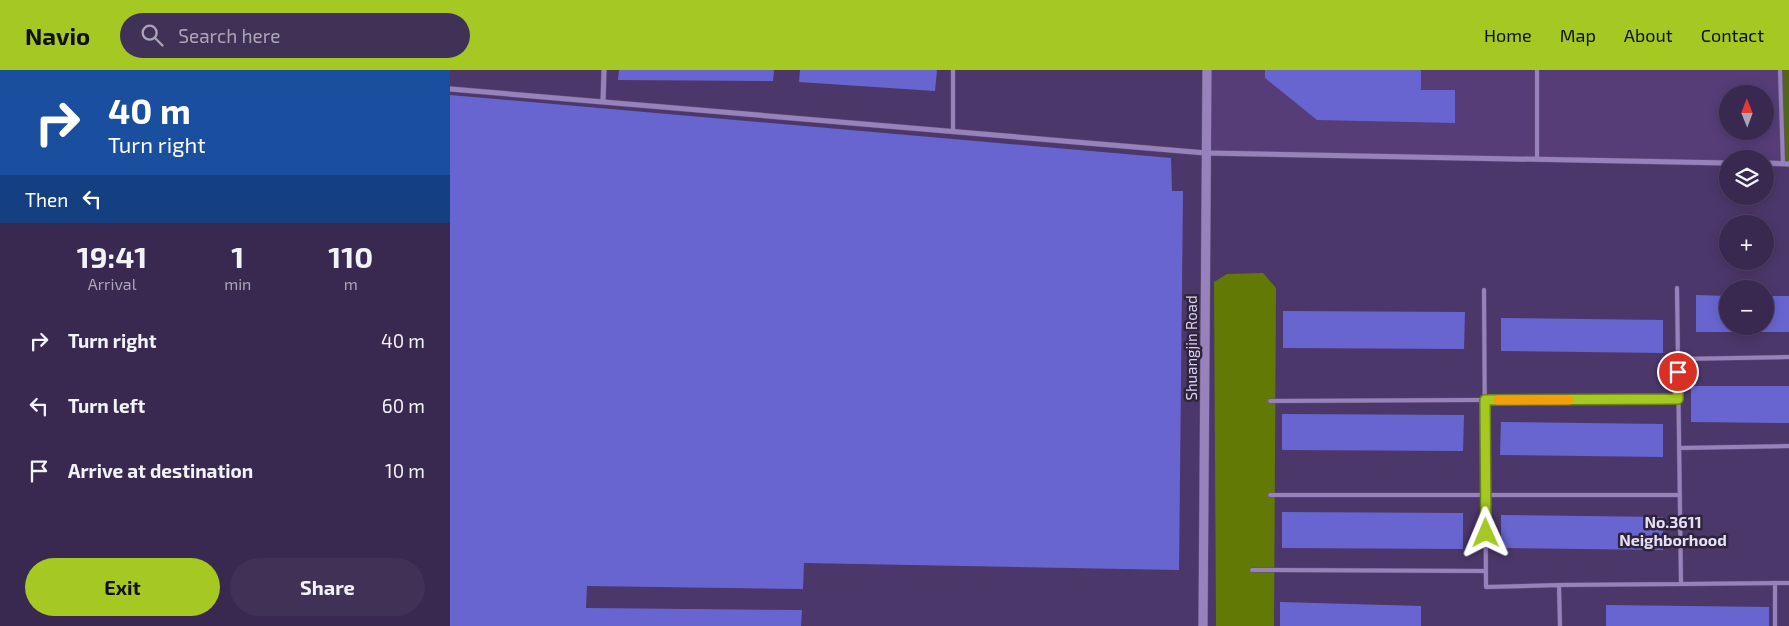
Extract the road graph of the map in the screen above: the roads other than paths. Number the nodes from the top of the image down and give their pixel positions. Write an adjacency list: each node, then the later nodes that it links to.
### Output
1 (604, 70): 7 (street)
2 (953, 70): 8 (lane)
3 (1206, 70): 9 (street, Shuangjin Road)
4 (1537, 70): 10 (lane)
5 (1780, 70): 12 (lane)
6 (450, 89): 7 (street)
7 (603, 102): 8 (street)
8 (953, 132): 9 (street)
9 (1206, 153): 10 (street); 31 (street, Shuangjin Road)
10 (1537, 159): 11 (street)
11 (1719, 162)
12 (1786, 164)
13 (1677, 288): 16 (lane)
14 (1484, 290): 18 (lane)
15 (1789, 357): 16 (lane)
16 (1678, 359): 17 (lane)
17 (1678, 399): 18 (lane); 21 (lane)
18 (1485, 400): 19 (lane); 22 (lane)
19 (1270, 401)
20 (1789, 446): 21 (lane)
21 (1679, 448): 24 (lane)
22 (1486, 494): 23 (lane); 24 (lane); 26 (lane)
23 (1270, 495)
24 (1680, 495): 27 (lane)
25 (1252, 570): 26 (lane)
26 (1486, 571): 30 (lane)
27 (1681, 584): 28 (lane); 30 (lane)
28 (1775, 584): 29 (lane); 33 (lane)
29 (1789, 584)
30 (1559, 585): 32 (lane)
31 (1203, 626)
32 (1560, 626)
33 (1775, 626)

